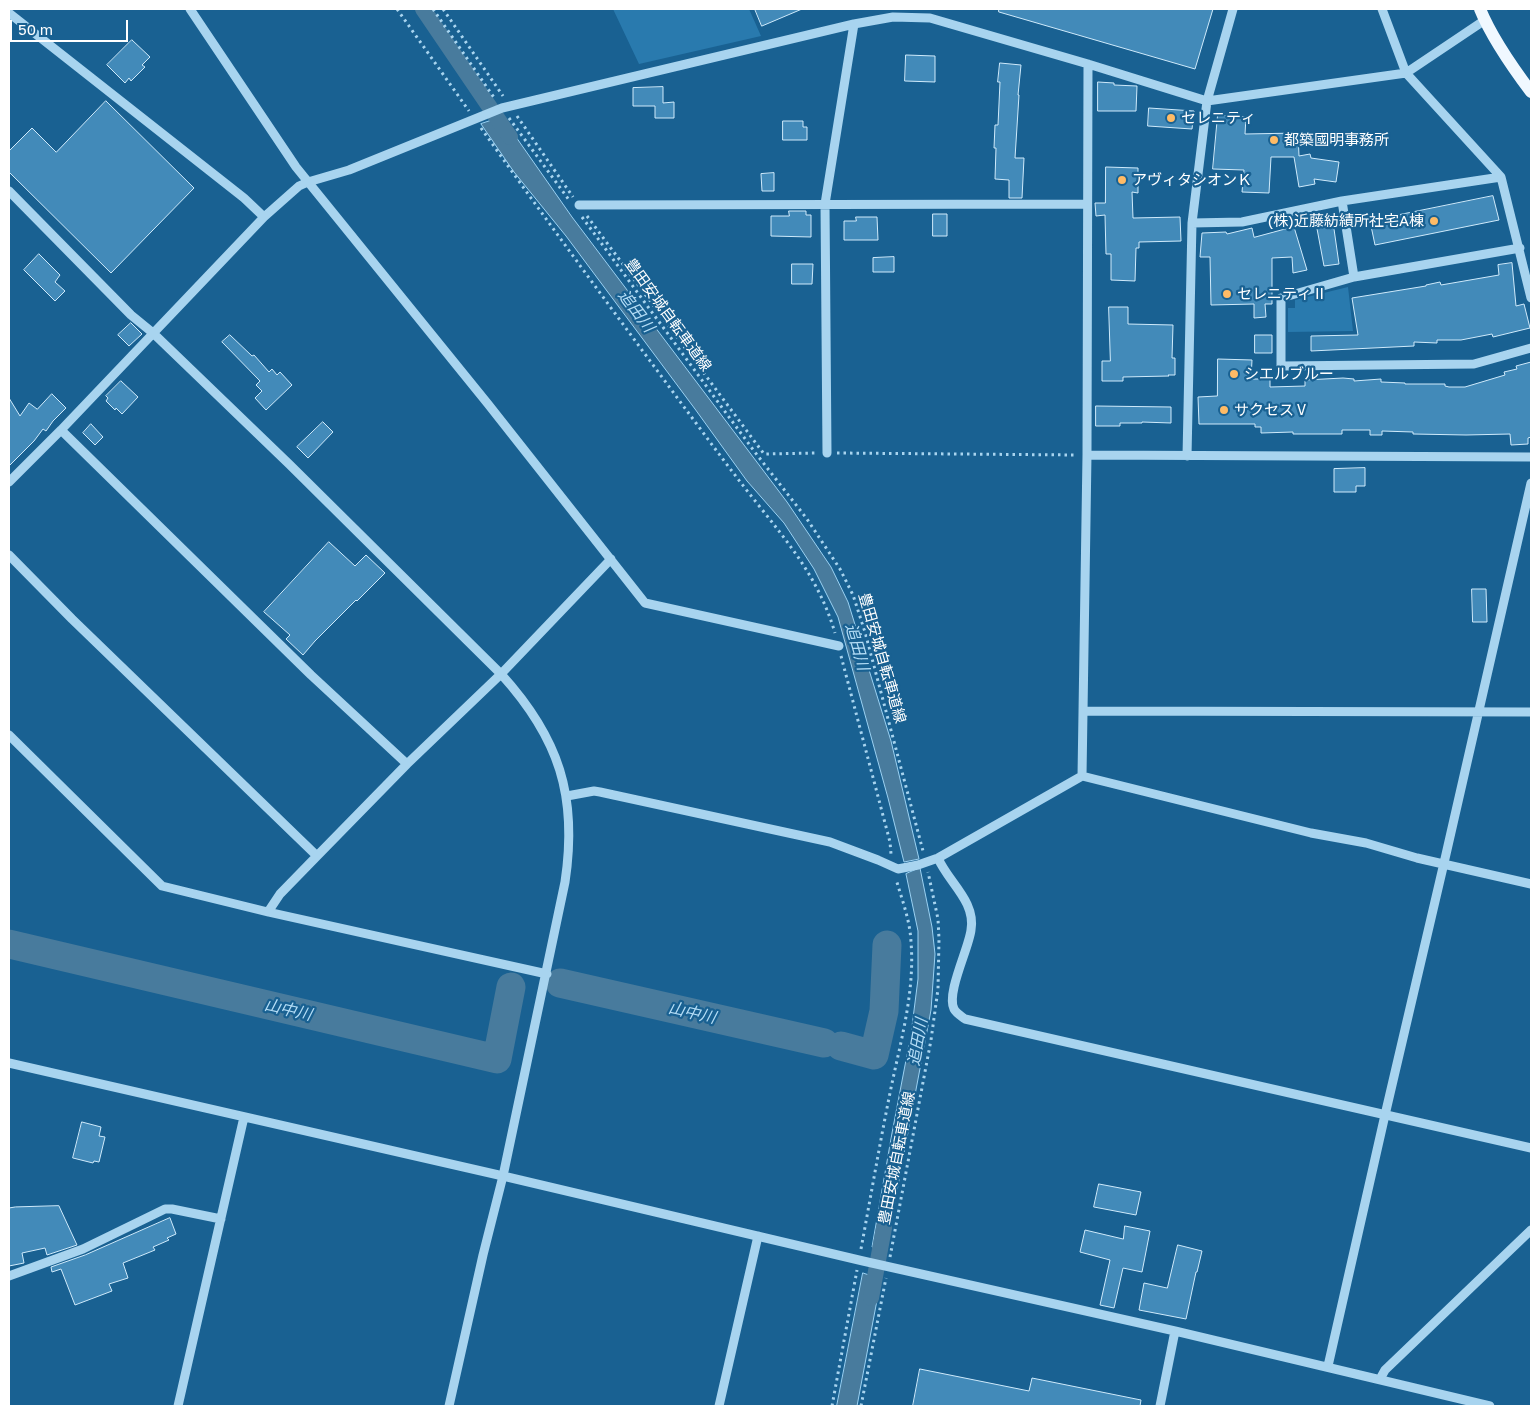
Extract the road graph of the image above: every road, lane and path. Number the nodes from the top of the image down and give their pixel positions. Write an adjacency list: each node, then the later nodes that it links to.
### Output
1 (190, 9): 17 (street)
2 (397, 9): 15 (path)
3 (433, 9): 14 (path)
4 (443, 9): 14 (path)
5 (1234, 9): 13 (street)
6 (1382, 9): 11 (street)
7 (9, 13): 24 (street)
8 (1482, 15): 11 (street); 12 (main road)
9 (854, 24): 10 (street); 14 (street); 20 (street)
10 (1088, 64): 13 (street); 21 (street)
11 (1406, 73): 13 (street); 16 (street)
12 (1531, 92)
13 (1207, 100): 25 (street)
14 (502, 109): 15 (street); 22 (path); 22 (path)
15 (476, 118): 17 (street); 40 (path)
16 (1501, 177): 19 (street); 26 (street)
17 (308, 182): 24 (street); 39 (street)
18 (9, 191): 29 (street)
19 (1342, 201): 25 (street); 27 (street)
20 (825, 204): 21 (street); 22 (street); 32 (street)
21 (1087, 204): 33 (street)
22 (576, 206): 32 (path)
23 (580, 214): 51 (path, 豊田安城自転車道線)
24 (264, 217): 29 (street)
25 (1192, 223): 34 (street)
26 (1520, 248): 27 (street); 28 (street)
27 (1354, 277): 30 (street)
28 (1531, 298)
29 (153, 333): 31 (street); 41 (street)
30 (1531, 348)
31 (61, 430): 36 (street); 46 (street)
32 (827, 453): 33 (path)
33 (1087, 455): 34 (street); 42 (street)
34 (1187, 456): 35 (street)
35 (1531, 456)
36 (9, 482)
37 (1531, 483): 43 (street)
38 (9, 555): 49 (street)
39 (611, 559): 40 (street); 41 (street)
40 (838, 646): 53 (path)
41 (501, 674): 46 (street); 48 (street)
42 (1084, 711): 43 (street); 47 (street)
43 (1478, 712): 44 (street); 52 (street)
44 (1531, 712)
45 (9, 735): 55 (street)
46 (407, 764): 49 (street)
47 (1082, 776): 50 (street); 52 (street)
48 (566, 796): 53 (street); 56 (street)
49 (317, 856): 55 (street)
50 (938, 858): 51 (street); 58 (street)
51 (922, 863): 53 (street); 66 (path, 豊田安城自転車道線)
52 (1444, 863): 54 (street); 58 (street)
53 (895, 868): 65 (path)
54 (1531, 884)
55 (268, 912): 56 (street)
56 (547, 974): 61 (street)
57 (9, 1064): 59 (street)
58 (1385, 1115): 60 (street); 69 (street)
59 (244, 1117): 61 (street); 62 (street)
60 (1531, 1148)
61 (503, 1176): 64 (street); 72 (street)
62 (221, 1219): 67 (street); 71 (street)
63 (1531, 1230): 70 (street)
64 (758, 1236): 65 (street); 73 (street)
65 (861, 1261): 66 (street); 74 (path)
66 (885, 1266): 68 (street); 75 (path, 豊田安城自転車道線)
67 (9, 1276)
68 (1175, 1330): 69 (street); 76 (street)
69 (1328, 1366): 70 (street)
70 (1380, 1379): 77 (street)
71 (178, 1406)
72 (449, 1406)
73 (719, 1406)
74 (832, 1406)
75 (861, 1406)
76 (1160, 1406)
77 (1490, 1406)

